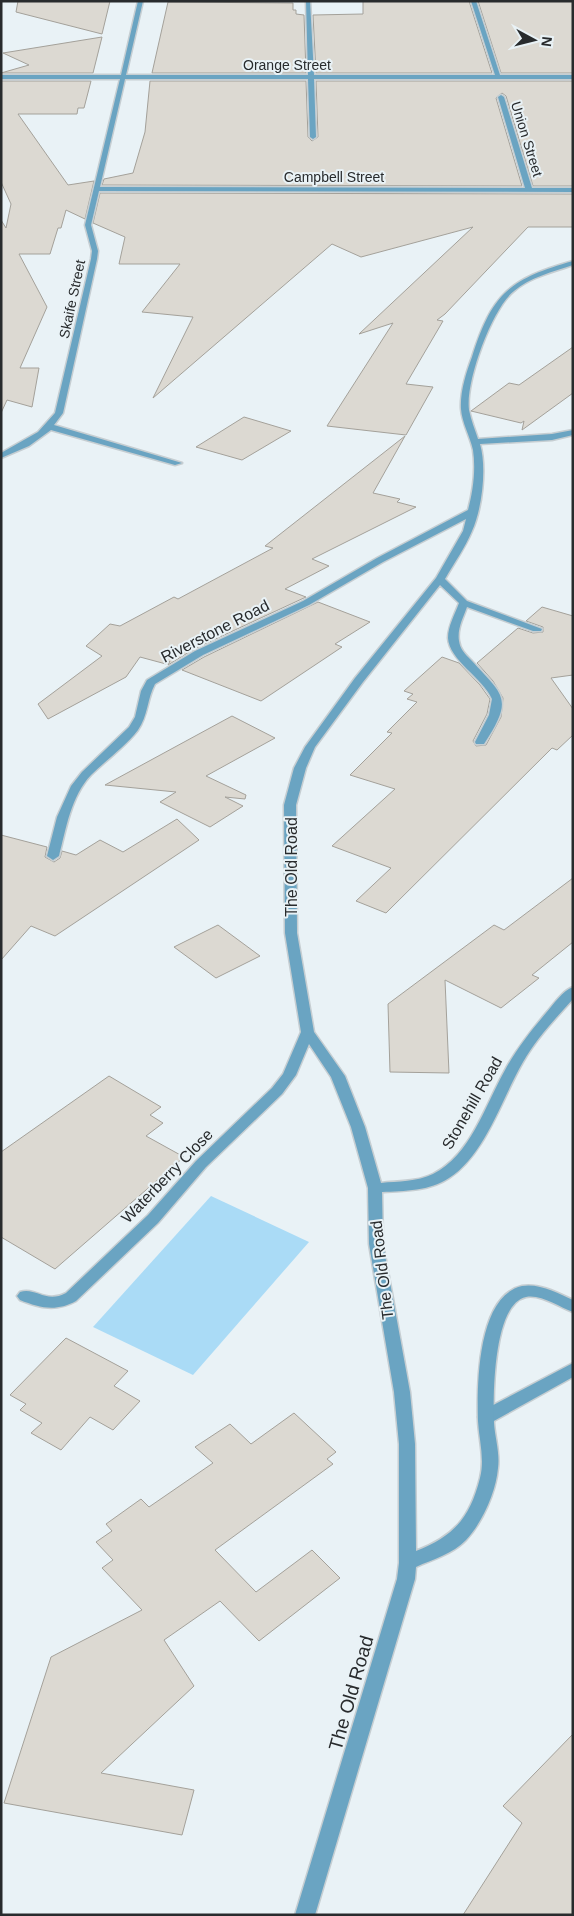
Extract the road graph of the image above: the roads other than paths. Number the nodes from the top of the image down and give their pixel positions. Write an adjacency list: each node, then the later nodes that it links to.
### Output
1 (141, 1): 8 (street, Skaife Street)
2 (308, 1): 5 (street)
3 (473, 1): 6 (street)
4 (1, 77): 8 (street, Orange Street)
5 (311, 77): 6 (street, Orange Street); 8 (street, Orange Street); 10 (street)
6 (498, 77): 7 (street, Orange Street)
7 (573, 77)
8 (121, 78): 12 (street, Skaife Street)
9 (501, 97): 11 (street, Union Street)
10 (313, 138)
11 (529, 189): 12 (street, Campbell Street); 13 (street, Campbell Street)
12 (95, 190): 15 (street, Skaife Street)
13 (573, 190)
14 (573, 263): 17 (street, The Old Road)
15 (51, 427): 18 (street); 19 (street)
16 (573, 432): 17 (street)
17 (475, 442): 20 (street, The Old Road)
18 (1, 456)
19 (178, 463)
20 (474, 511): 21 (street, The Old Road); 25 (street, Riverstone Road)
21 (440, 579): 22 (street); 27 (street, The Old Road)
22 (464, 603): 23 (street); 24 (street)
23 (537, 629)
24 (480, 742)
25 (53, 856)
26 (573, 991): 28 (street, Stonehill Road)
27 (308, 1032): 28 (street, The Old Road); 29 (street, Waterberry Close)
28 (375, 1188): 33 (street, The Old Road)
29 (25, 1296)
30 (573, 1306): 32 (street)
31 (573, 1369): 32 (street)
32 (486, 1417): 33 (street)
33 (408, 1563): 34 (street, The Old Road)
34 (305, 1915)

